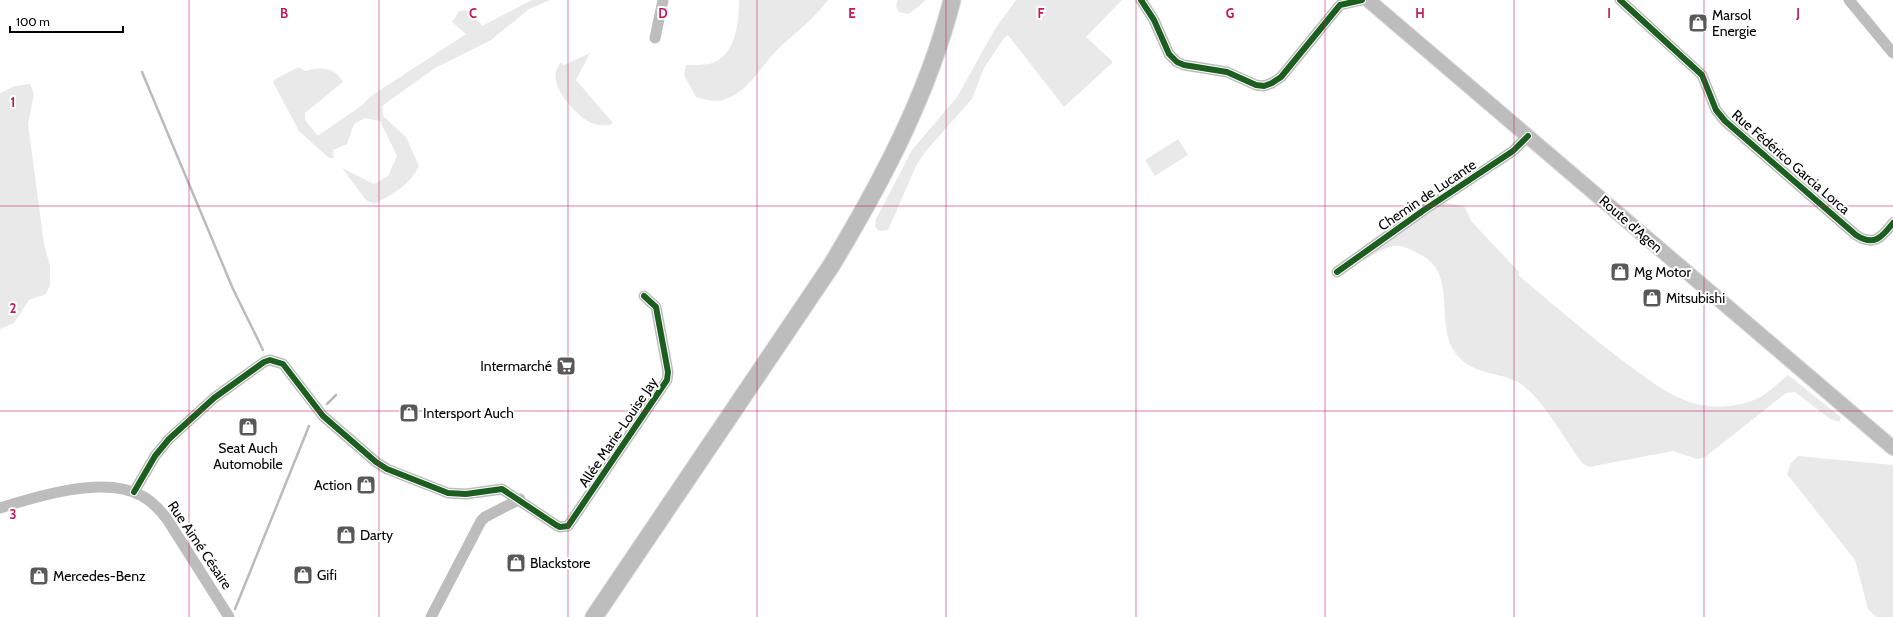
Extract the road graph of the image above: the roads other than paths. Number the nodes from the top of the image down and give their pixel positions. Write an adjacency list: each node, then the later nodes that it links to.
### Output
1 (663, 0): 9 (street)
2 (952, 0): 21 (highway)
3 (1141, 0): 8 (street)
4 (1362, 0): 8 (street)
5 (1368, 0): 11 (main road, Route d'Agen)
6 (1620, 0): 12 (street, Rue Fédérico Garcia Lorca)
7 (1849, 0): 10 (street)
8 (1340, 3)
9 (655, 38)
10 (1893, 53)
11 (1528, 136): 13 (street, Chemin de Lucante); 15 (main road, Route d'Agen)
12 (1893, 223)
13 (1337, 272)
14 (644, 296): 17 (street, Allée Marie-Louise Jay)
15 (1893, 448)
16 (134, 492): 17 (street); 18 (street, Rue Aimé Césaire); 19 (street, Rue Aimé Césaire)
17 (520, 500): 20 (street)
18 (0, 508)
19 (229, 617)
20 (431, 617)
21 (594, 617)

